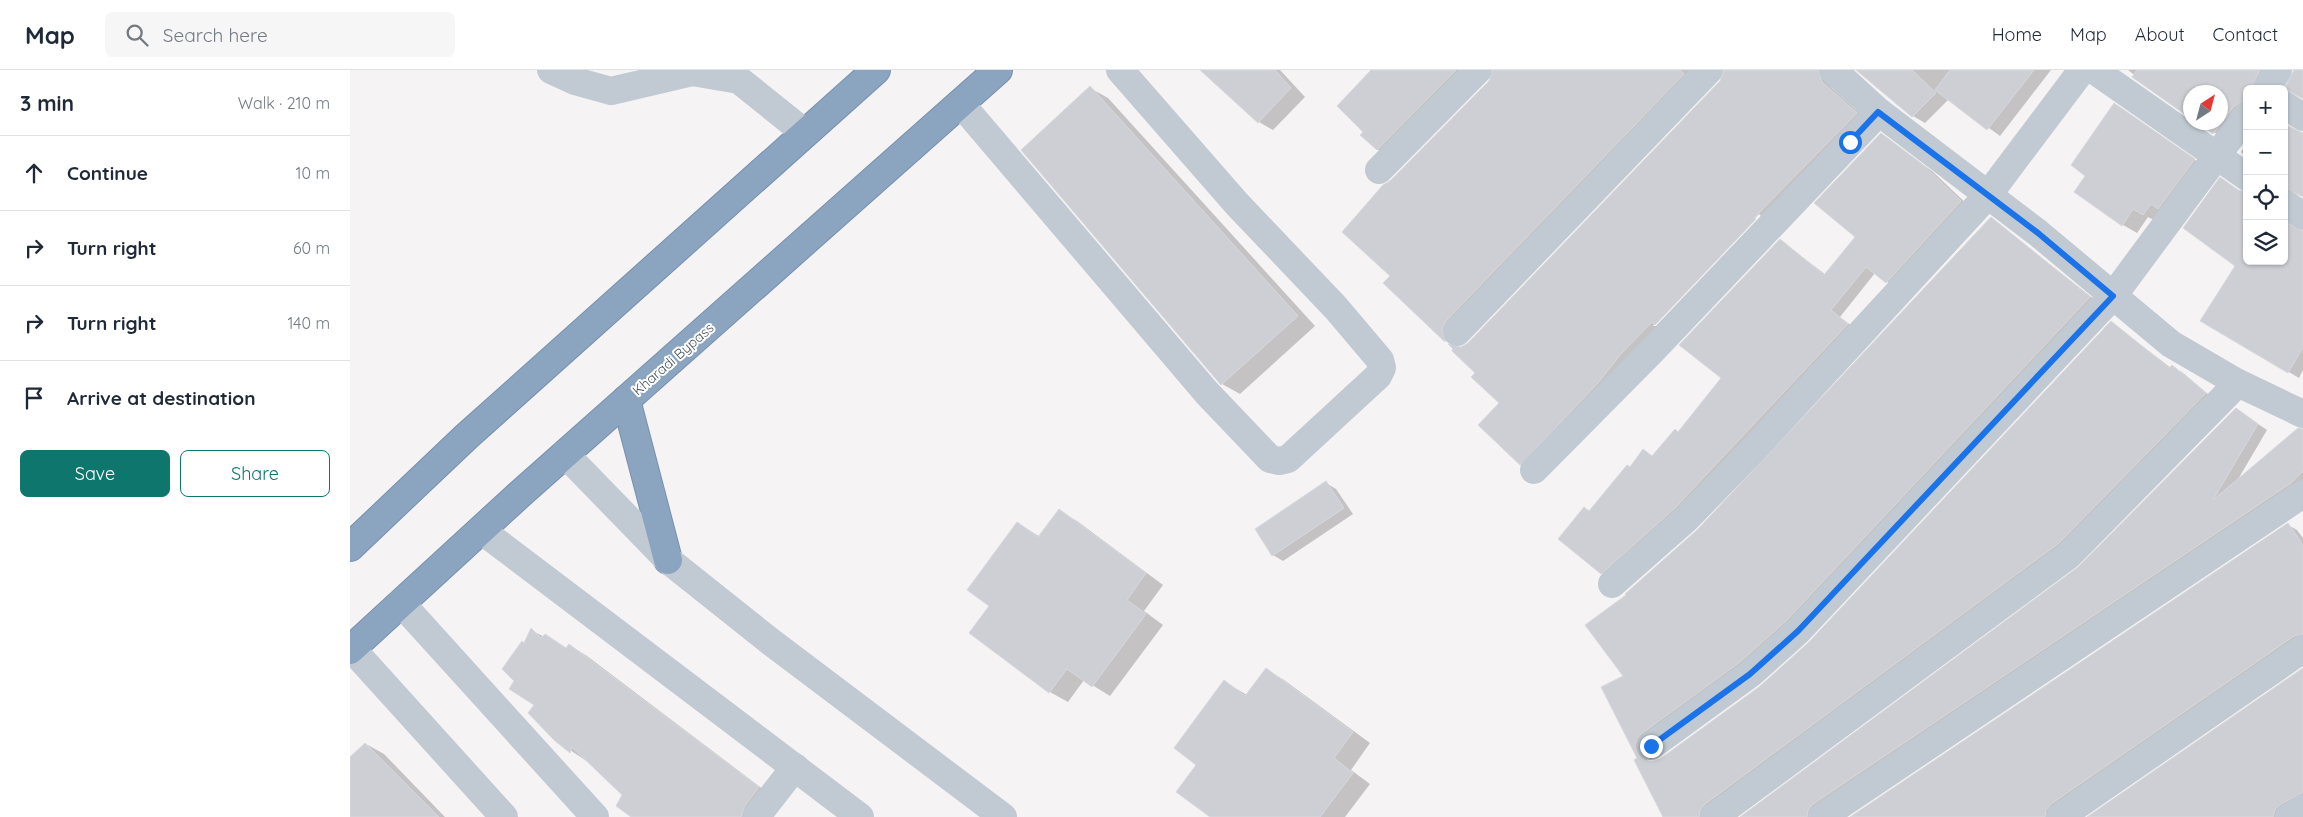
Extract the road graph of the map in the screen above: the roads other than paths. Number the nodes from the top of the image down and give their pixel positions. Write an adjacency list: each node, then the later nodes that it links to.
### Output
1 (551, 70): 17 (street)
2 (876, 70): 17 (highway)
3 (998, 70): 12 (highway, Kharadi Bypass)
4 (1120, 70): 12 (street)
5 (1478, 70): 19 (street)
6 (1709, 70): 25 (street)
7 (1833, 70): 14 (street)
8 (2082, 70): 21 (street)
9 (2094, 70): 18 (street)
10 (2278, 70): 11 (street)
11 (2269, 85)
12 (961, 104): 27 (highway, Kharadi Bypass)
13 (2288, 108): 15 (street)
14 (1878, 112): 21 (street); 30 (street)
15 (2303, 117)
16 (2243, 120): 18 (street)
17 (806, 133): 33 (highway)
18 (2217, 156): 20 (street); 24 (street)
19 (1379, 170)
20 (2244, 175)
21 (1988, 195): 24 (street); 35 (street)
22 (2288, 206): 23 (street)
23 (2303, 216)
24 (2113, 296): 26 (street); 39 (street)
25 (1457, 332)
26 (2238, 383): 28 (street); 47 (street)
27 (626, 400): 29 (highway, Kharadi Bypass); 34 (highway)
28 (2303, 414)
29 (565, 454): 32 (highway, Kharadi Bypass); 34 (street)
30 (1534, 470)
31 (2303, 494): 48 (street)
32 (481, 530): 36 (highway, Kharadi Bypass); 40 (street)
33 (350, 547)
34 (668, 560): 46 (street)
35 (1612, 584)
36 (401, 603): 38 (highway, Kharadi Bypass); 43 (street)
37 (2303, 649): 49 (street)
38 (351, 650): 42 (street)
39 (1651, 746)
40 (795, 767): 44 (street); 45 (street)
41 (2303, 808): 50 (street)
42 (504, 817)
43 (595, 817)
44 (756, 817)
45 (860, 817)
46 (1003, 817)
47 (1714, 817)
48 (1822, 817)
49 (2060, 817)
50 (2289, 817)

